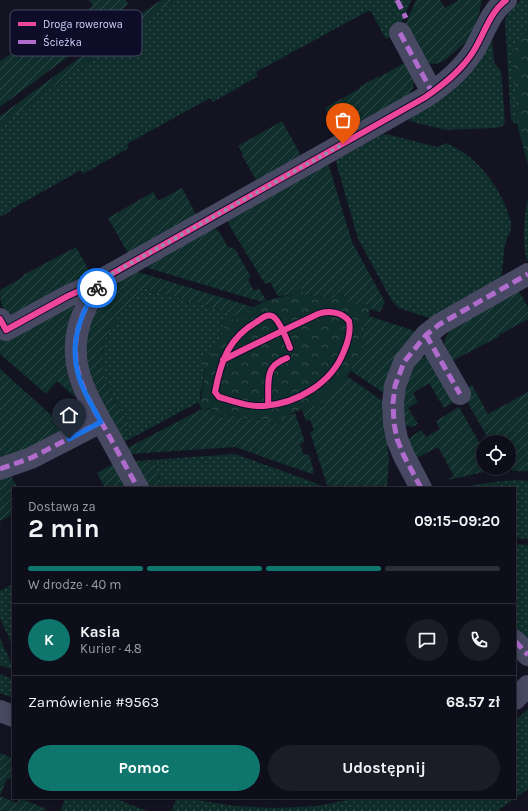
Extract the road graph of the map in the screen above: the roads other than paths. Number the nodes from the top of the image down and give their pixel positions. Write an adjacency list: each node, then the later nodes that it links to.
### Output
1 (506, 0): 3 (street)
2 (400, 33): 3 (street)
3 (432, 92): 5 (street)
4 (528, 274): 7 (street)
5 (110, 275): 6 (street); 9 (street)
6 (0, 319)
7 (426, 335): 8 (street); 12 (street)
8 (460, 394)
9 (101, 422): 10 (street); 11 (street)
10 (5, 468)
11 (137, 487)
12 (419, 487)
13 (516, 642): 14 (street)
14 (528, 655)
15 (528, 686): 16 (street)
16 (516, 698)
17 (0, 711): 18 (street)
18 (12, 716)

